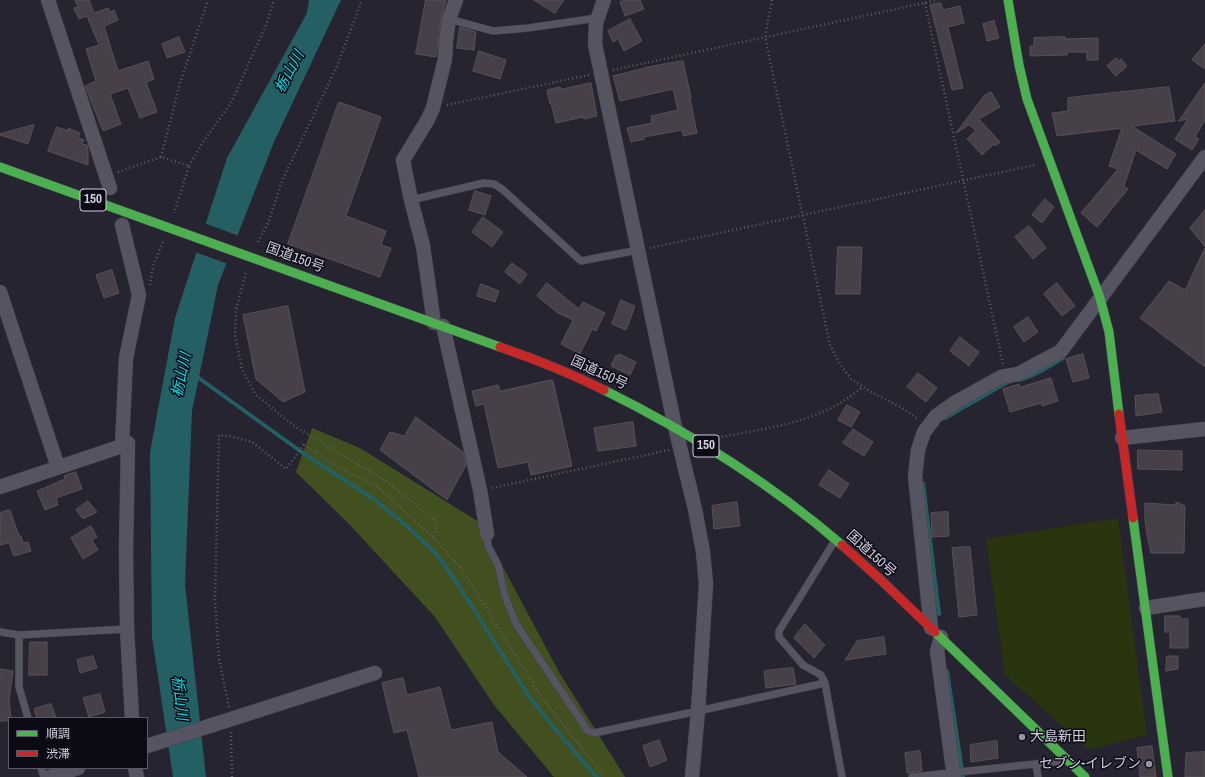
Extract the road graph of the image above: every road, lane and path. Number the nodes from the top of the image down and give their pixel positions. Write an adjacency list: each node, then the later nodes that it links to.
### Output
1 (48, 0): 22 (street)
2 (208, 0): 16 (path)
3 (274, 0): 19 (path)
4 (362, 0): 28 (path)
5 (456, 0): 12 (street)
6 (604, 0): 11 (street)
7 (772, 0): 13 (path)
8 (938, 0): 10 (path)
9 (1008, 0): 18 (main road)
10 (925, 3): 13 (path); 21 (path)
11 (597, 18): 12 (lane); 14 (street)
12 (449, 19): 15 (street)
13 (765, 37): 14 (path); 24 (path)
14 (601, 72): 15 (path); 27 (street)
15 (433, 108): 23 (street)
16 (161, 157): 19 (path); 22 (path)
17 (1205, 157): 31 (street)
18 (1050, 161): 21 (path); 31 (main road)
19 (189, 166): 26 (path)
20 (0, 167): 26 (main road, 国道150号 / 150)
21 (964, 180): 24 (path); 33 (path)
22 (108, 182)
23 (411, 200): 27 (lane); 32 (street)
24 (803, 215): 27 (path); 34 (path)
25 (122, 225): 39 (street)
26 (170, 228): 28 (main road, 国道150号 / 150); 29 (path)
27 (638, 250): 35 (street)
28 (251, 257): 32 (main road, 国道150号 / 150); 46 (path)
29 (150, 289)
30 (0, 292): 42 (street)
31 (1100, 298): 33 (street); 38 (main road)
32 (438, 324): 35 (main road, 国道150号 / 150); 44 (street)
33 (1006, 376): 36 (street)
34 (863, 387): 36 (path); 41 (path)
35 (675, 427): 40 (street); 41 (main road, 国道150号 / 150)
36 (928, 427): 52 (street)
37 (1205, 429): 38 (street)
38 (1122, 438): 49 (main road)
39 (122, 446): 42 (street); 50 (street)
40 (680, 447): 44 (path); 56 (street)
41 (707, 447): 47 (main road, 国道150号 / 150)
42 (58, 467): 43 (street)
43 (0, 487)
44 (480, 490): 45 (street)
45 (487, 534): 56 (lane)
46 (433, 539): 59 (path); 68 (path)
47 (835, 540): 52 (main road, 国道150号 / 150); 55 (lane)
48 (1205, 599): 49 (street)
49 (1146, 608): 73 (main road)
50 (127, 629): 53 (lane); 58 (street)
51 (0, 632): 53 (lane)
52 (936, 633): 61 (main road, 国道150号 / 150); 64 (street)
53 (19, 635): 57 (lane)
54 (375, 673): 59 (street)
55 (825, 683): 56 (lane); 70 (lane)
56 (698, 711): 69 (street)
57 (28, 717)
58 (132, 717)
59 (226, 720): 60 (street); 67 (path)
60 (148, 746)
61 (1068, 761): 62 (lane); 65 (main road, 国道150号 / 150)
62 (1036, 764): 64 (lane); 72 (lane)
63 (75, 769): 66 (street)
64 (954, 775): 71 (lane)
65 (1082, 776)
66 (50, 777)
67 (232, 777)
68 (605, 777)
69 (692, 777)
70 (842, 777)
71 (912, 777)
72 (1038, 777)
73 (1168, 777)

